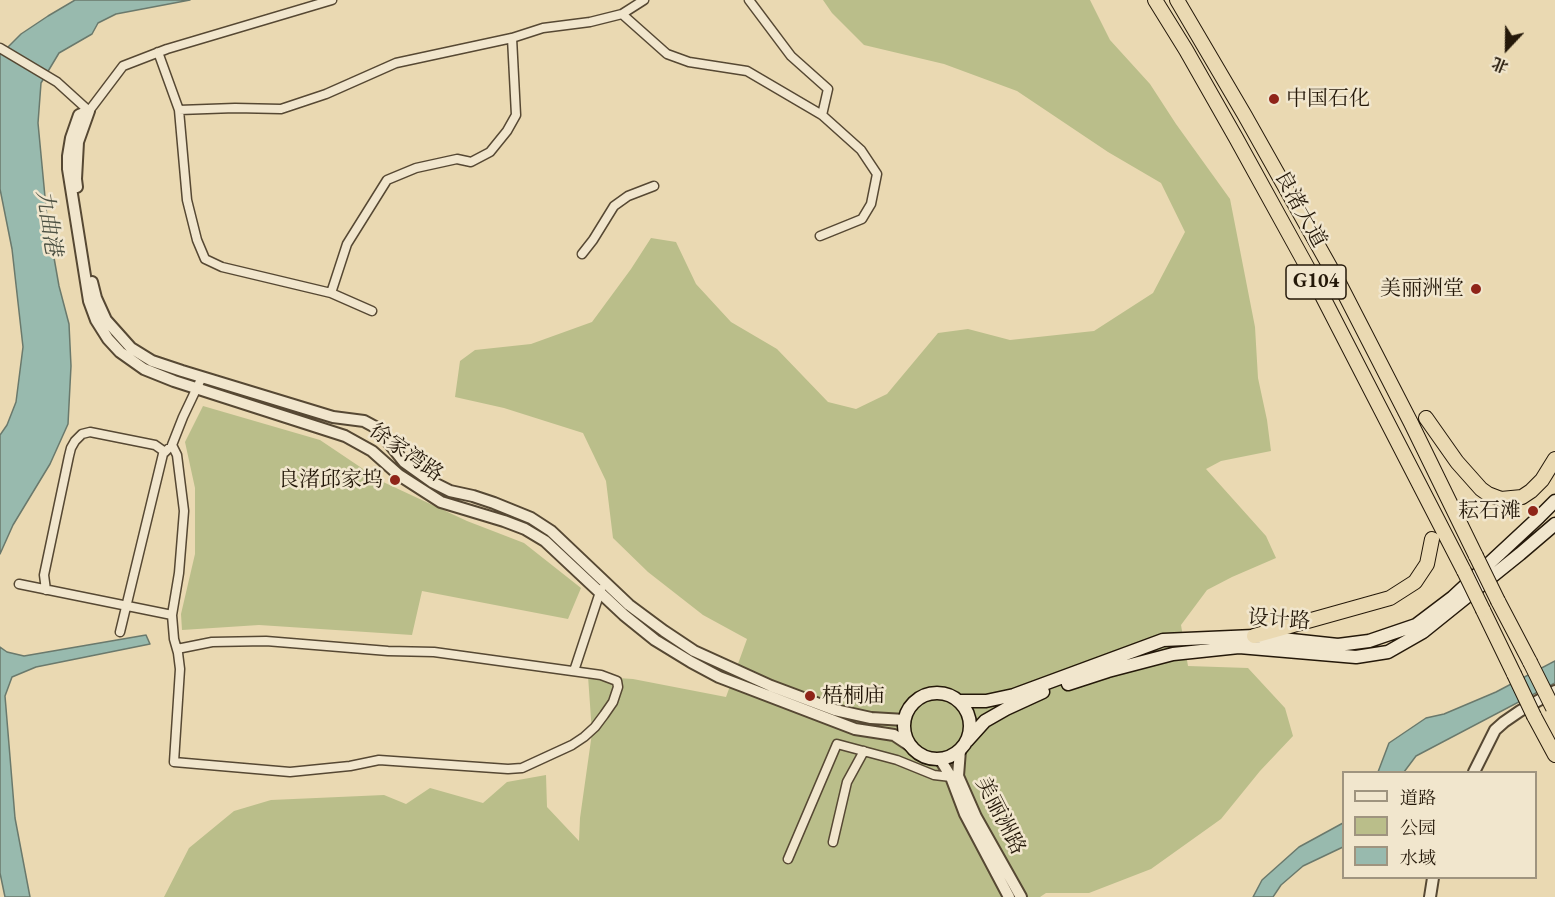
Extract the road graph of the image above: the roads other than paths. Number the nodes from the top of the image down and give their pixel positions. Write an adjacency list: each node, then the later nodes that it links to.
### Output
1 (332, 0): 9 (street, 徐家湾路)
2 (644, 0): 6 (street)
3 (749, 0): 12 (street)
4 (1155, 0): 44 (highway, 良渚大道 / G104, bridge)
5 (1176, 0): 39 (highway, 良渚大道 / G104, bridge)
6 (622, 14): 7 (street); 12 (street)
7 (512, 38): 10 (street); 16 (street)
8 (0, 48): 11 (street)
9 (158, 52): 10 (street); 11 (street, 徐家湾路)
10 (179, 110): 16 (street)
11 (89, 111): 18 (street, 徐家湾路); 19 (street, 徐家湾路)
12 (822, 115): 14 (street)
13 (654, 186): 15 (street)
14 (820, 236)
15 (582, 254)
16 (331, 293): 17 (street)
17 (372, 311)
18 (202, 377): 19 (street); 27 (street, 徐家湾路)
19 (197, 388): 21 (street); 30 (street, 徐家湾路)
20 (1426, 418): 23 (highway)
21 (172, 445): 22 (street); 32 (street)
22 (165, 452): 29 (street); 31 (street)
23 (1555, 459)
24 (1555, 501): 34 (main road, 设计路)
25 (1555, 524): 41 (main road, 设计路)
26 (1431, 539): 34 (highway)
27 (604, 581): 30 (street); 40 (street, 徐家湾路)
28 (19, 584): 29 (street)
29 (46, 590): 31 (street)
30 (599, 592): 36 (street); 42 (street, 徐家湾路)
31 (126, 606): 32 (street); 33 (street)
32 (172, 615): 35 (street)
33 (120, 632)
34 (1254, 636): 38 (main road, 设计路)
35 (177, 649): 36 (street); 36 (street)
36 (574, 671)
37 (1555, 691): 46 (street)
38 (959, 701): 40 (main road); 41 (main road)
39 (1554, 710)
40 (905, 720): 42 (main road)
41 (963, 745): 45 (main road); 52 (street, 美丽洲路)
42 (912, 747): 45 (main road)
43 (864, 751): 47 (street); 48 (street); 49 (street)
44 (1555, 755)
45 (940, 759): 47 (street, 美丽洲路)
46 (1475, 771)
47 (951, 777): 51 (street, 美丽洲路)
48 (833, 842)
49 (788, 859)
50 (1433, 879): 53 (street)
51 (1008, 897)
52 (1021, 897)
53 (1430, 897)

